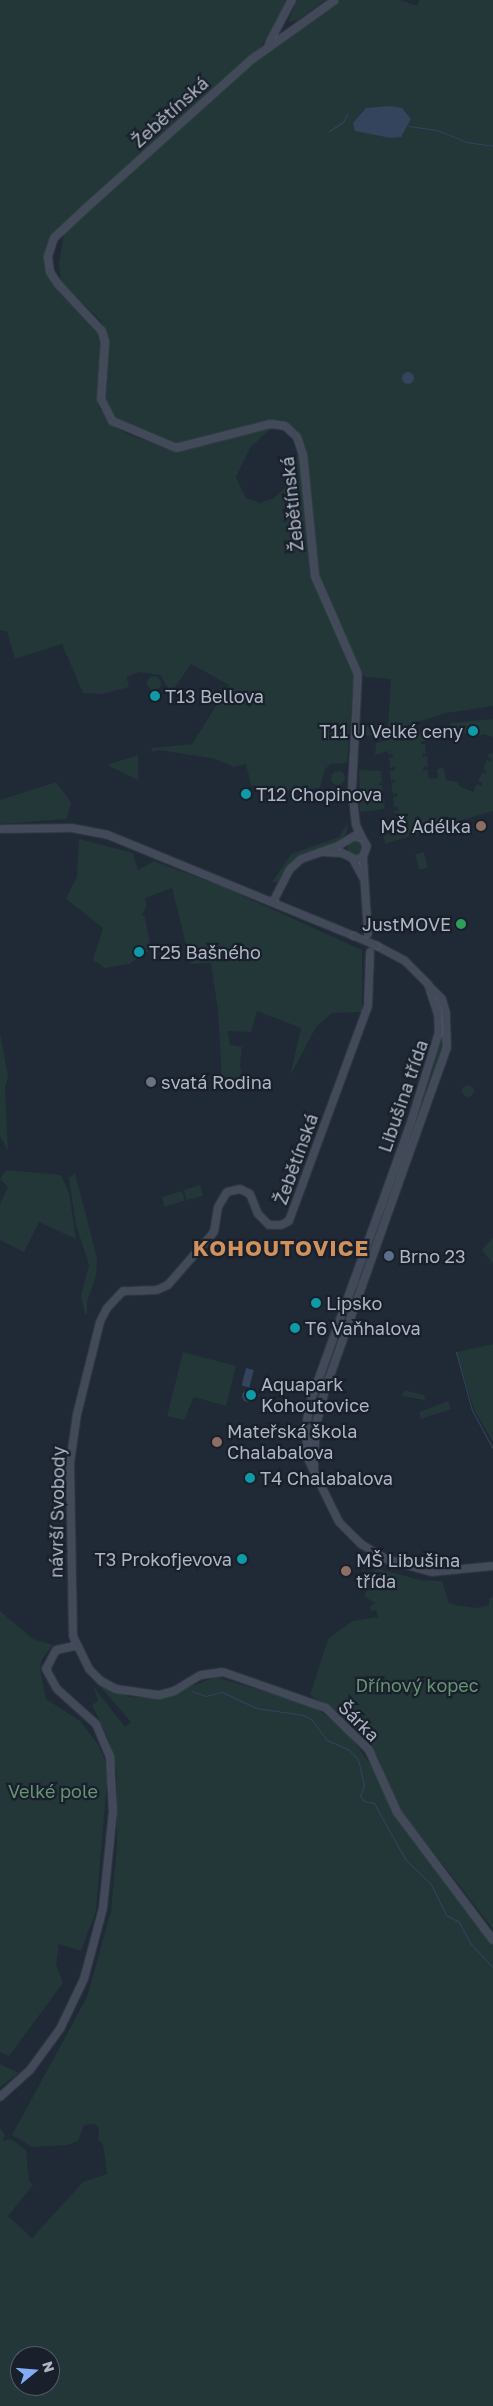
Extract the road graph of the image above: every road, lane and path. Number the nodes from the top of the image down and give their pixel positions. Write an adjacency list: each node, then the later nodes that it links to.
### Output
1 (292, 0): 3 (street)
2 (335, 0): 3 (street, Žebětínská)
3 (265, 48): 4 (street, Žebětínská)
4 (356, 825): 6 (street, Žebětínská); 7 (street, Žebětínská)
5 (0, 829): 14 (street)
6 (352, 836): 7 (street); 8 (street)
7 (362, 838): 11 (street)
8 (345, 842): 9 (street); 10 (street)
9 (322, 852): 10 (street); 14 (street)
10 (345, 854): 12 (street)
11 (363, 857): 12 (street); 13 (street)
12 (353, 860): 13 (street)
13 (364, 880): 15 (street)
14 (273, 902): 17 (street, bridge)
15 (368, 934)
16 (370, 952): 18 (street, Žebětínská)
17 (430, 988): 19 (street, Libušina třída); 19 (street, Libušina třída)
18 (100, 1322): 21 (street, návrší Svobody)
19 (314, 1468): 20 (street, Libušina třída)
20 (493, 1566)
21 (75, 1646): 22 (street, Šárka); 23 (street)
22 (493, 1940)
23 (0, 2097)

